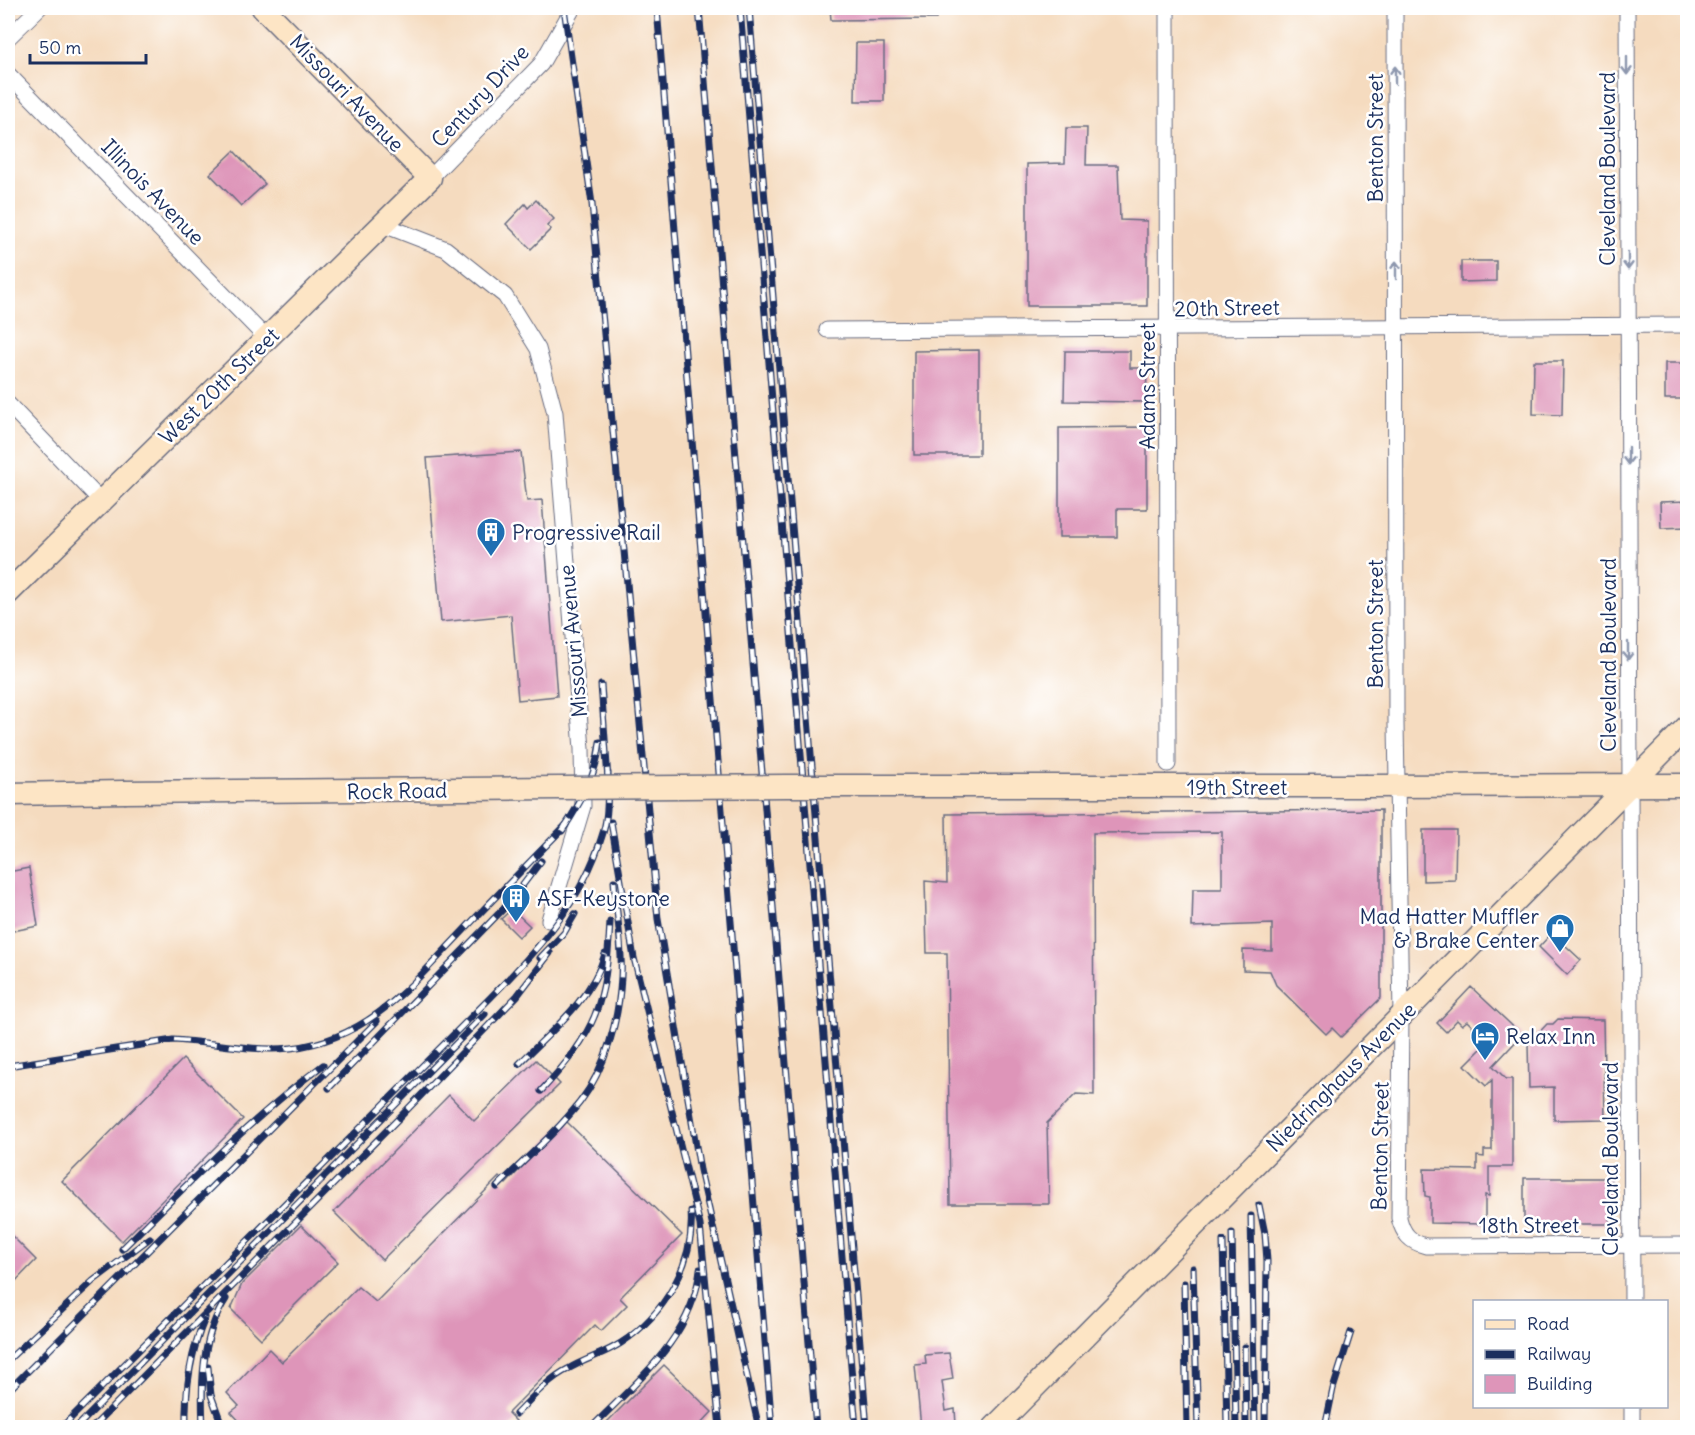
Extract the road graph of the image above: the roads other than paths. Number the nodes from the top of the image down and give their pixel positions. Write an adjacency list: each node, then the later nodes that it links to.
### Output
1 (39, 8): 7 (street)
2 (263, 8): 9 (street, Missouri Avenue)
3 (573, 8): 9 (street, Century Drive)
4 (1167, 8): 15 (street, Adams Street)
5 (1395, 8): 13 (street, Benton Street, one-way to 5)
6 (1628, 8): 12 (street, Cleveland Boulevard, one-way to 12)
7 (8, 38)
8 (8, 74): 16 (street, Illinois Avenue)
9 (430, 178): 10 (street, West 20th Street)
10 (384, 225): 16 (street, West 20th Street); 27 (street, Missouri Avenue)
11 (1688, 325): 12 (street, 20th Street)
12 (1628, 326): 13 (street, 20th Street); 22 (street, Cleveland Boulevard, one-way to 22)
13 (1396, 328): 15 (street, 20th Street); 25 (street, Benton Street)
14 (827, 330): 15 (street, 20th Street)
15 (1168, 330): 21 (street, Adams Street)
16 (268, 340): 18 (street, West 20th Street)
17 (8, 404): 18 (street)
18 (101, 501): 19 (street, West 20th Street)
19 (8, 593)
20 (1688, 726): 22 (street, Niedringhaus Avenue)
21 (1168, 764)
22 (1629, 785): 23 (street, 19th Street); 25 (street, 19th Street); 28 (street, Niedringhaus Avenue); 30 (street, Cleveland Boulevard)
23 (1688, 785)
24 (786, 786): 25 (street, 19th Street, bridge); 26 (street, Rock Road, bridge)
25 (1398, 787): 28 (street, Benton Street)
26 (8, 794)
27 (549, 920)
28 (1401, 1015): 29 (street, Benton Street); 34 (street, Niedringhaus Avenue)
29 (1408, 1238): 30 (street, 18th Street)
30 (1632, 1245): 31 (street, 18th Street); 32 (street, Cleveland Boulevard)
31 (1688, 1245)
32 (1632, 1300)
33 (1632, 1408): 35 (street)
34 (994, 1428)
35 (1632, 1428)

